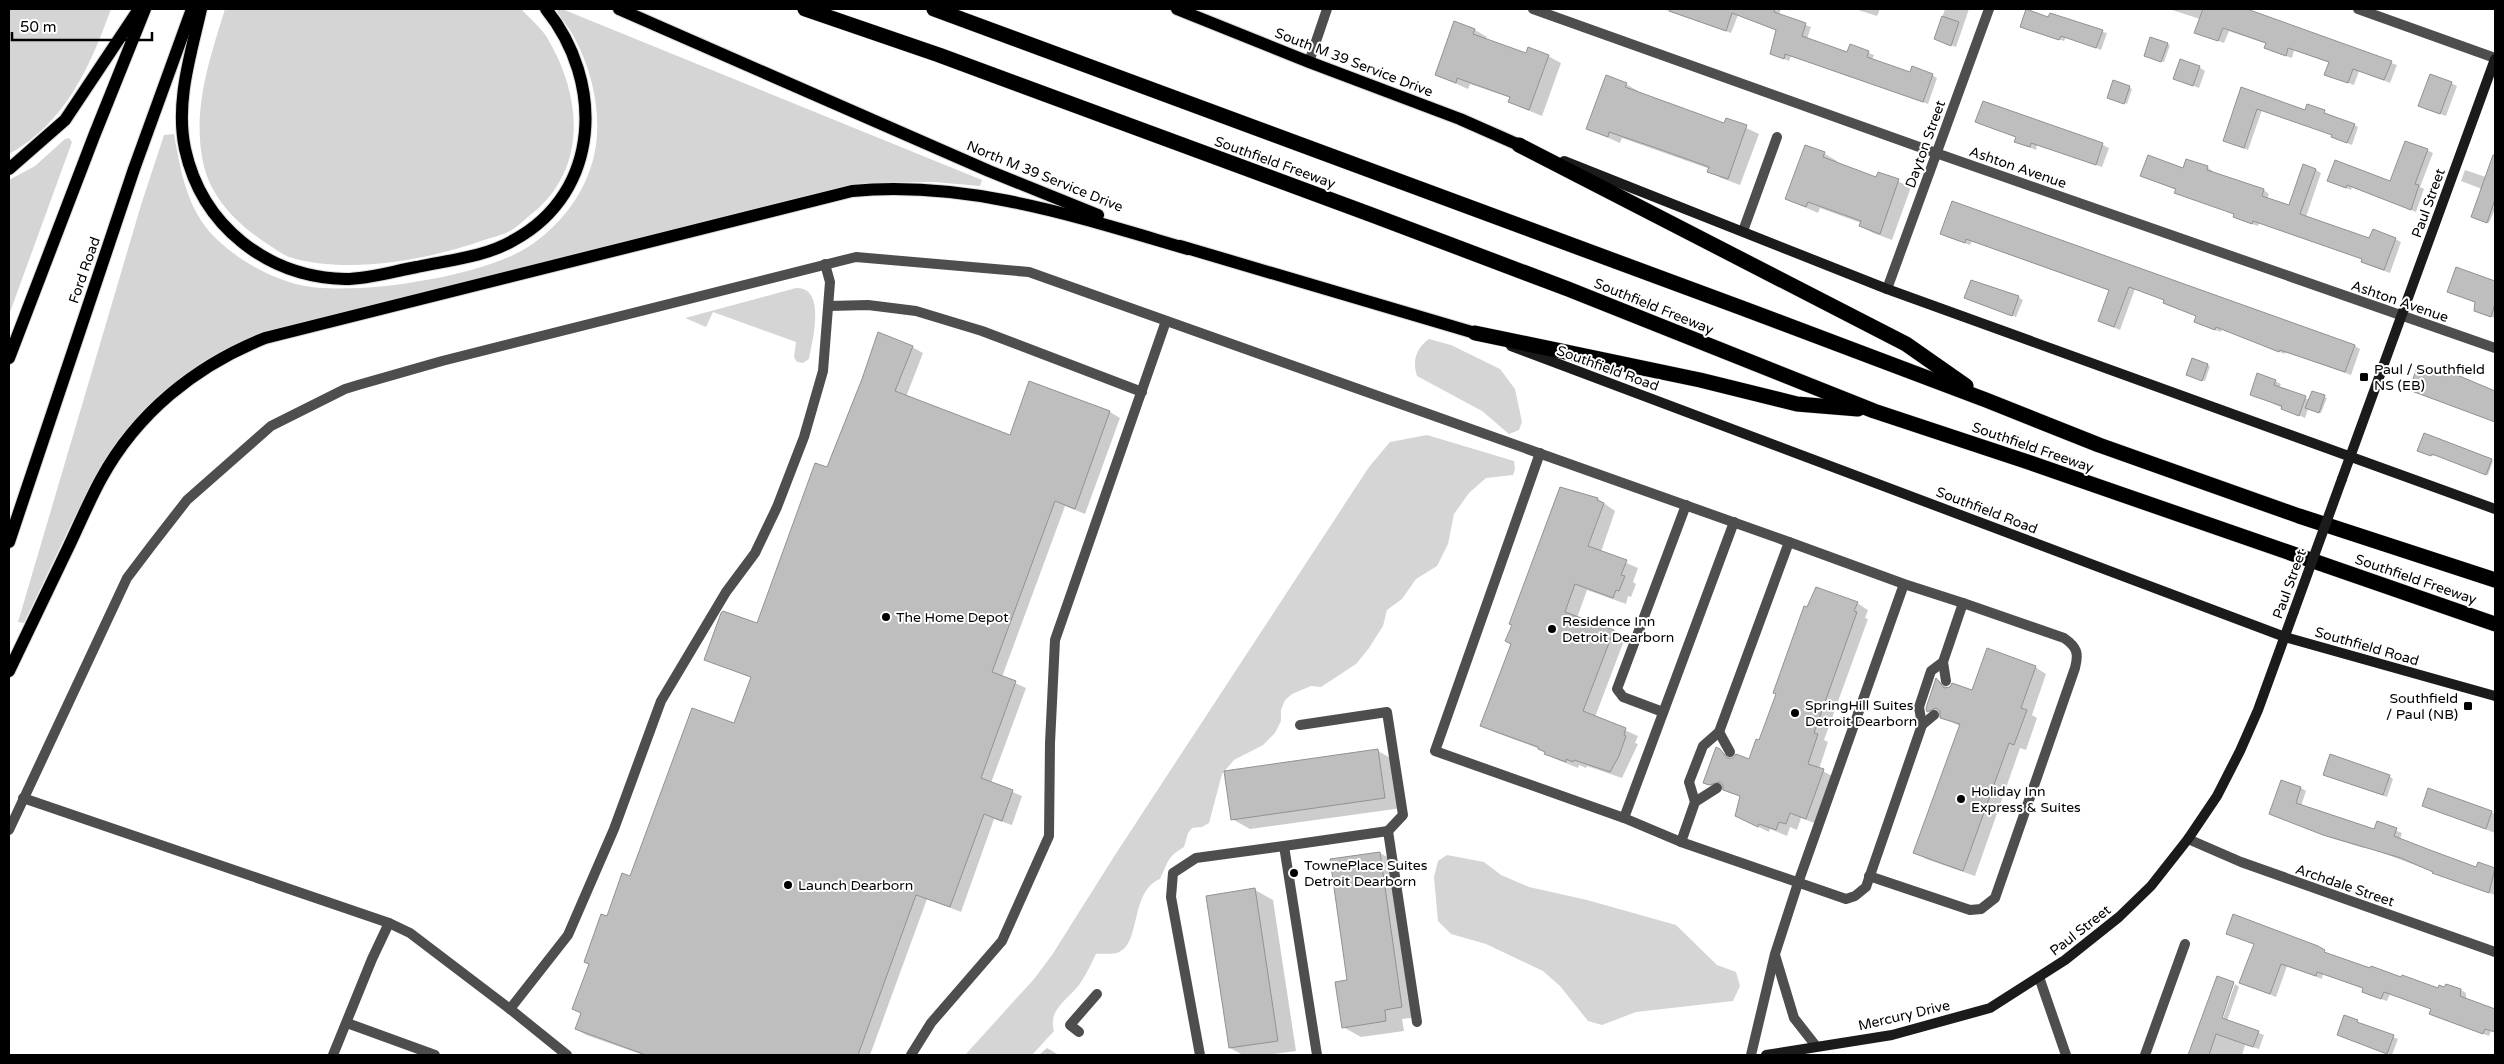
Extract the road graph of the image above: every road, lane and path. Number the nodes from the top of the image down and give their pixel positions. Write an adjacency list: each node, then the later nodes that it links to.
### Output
1 (139, 9): 21 (main road)
2 (145, 9): 31 (main road)
3 (192, 9): 40 (main road, Ford Road)
4 (201, 9): 5 (main road)
5 (546, 9)
6 (619, 9): 23 (main road, North M 39 Service Drive)
7 (805, 9): 34 (highway, Southfield Freeway)
8 (934, 9): 33 (highway, Southfield Freeway)
9 (1177, 9): 15 (main road, South M 39 Service Drive)
10 (1191, 9): 15 (main road)
11 (1327, 9): 17 (street)
12 (1533, 9): 20 (street, Ashton Avenue)
13 (1989, 9): 20 (street, Dayton Street)
14 (2358, 9): 16 (street)
15 (1219, 25): 17 (main road, South M 39 Service Drive)
16 (2495, 58): 27 (main road, Paul Street)
17 (1309, 62): 19 (main road, South M 39 Service Drive)
18 (1777, 137): 22 (street)
19 (1519, 145): 22 (main road); 33 (highway)
20 (1936, 153): 25 (street, Dayton Street); 27 (street, Ashton Avenue)
21 (9, 169)
22 (1743, 231): 25 (main road)
23 (1188, 249): 29 (main road, North M 39 Service Drive); 48 (main road)
24 (825, 264): 26 (street); 28 (street); 58 (street)
25 (1887, 289): 36 (main road)
26 (829, 306): 32 (street); 74 (street)
27 (2402, 316): 30 (street, Ashton Avenue); 36 (main road, Paul Street)
28 (1166, 321): 32 (street); 35 (street)
29 (1475, 333): 34 (highway); 46 (main road, Southfield Road)
30 (2495, 348)
31 (9, 358)
32 (1142, 392): 82 (street)
33 (1986, 400): 42 (highway, Southfield Freeway)
34 (1874, 411): 45 (highway, Southfield Freeway)
35 (1540, 453): 37 (street); 60 (street)
36 (2350, 456): 38 (main road); 46 (main road, Paul Street, bridge)
37 (1686, 505): 39 (street); 51 (street)
38 (2495, 508)
39 (1734, 522): 41 (street); 51 (street)
40 (9, 542)
41 (1789, 542): 43 (street); 55 (street)
42 (2495, 580)
43 (1904, 584): 44 (street); 67 (street)
44 (1963, 603): 47 (street); 66 (street)
45 (2495, 624)
46 (2285, 636): 50 (main road, Southfield Road); 63 (main road, Paul Street)
47 (1943, 662): 49 (street); 54 (street)
48 (9, 672)
49 (1946, 681)
50 (2495, 696)
51 (1663, 712): 60 (street)
52 (1934, 715): 54 (street)
53 (1300, 725): 62 (street)
54 (1922, 725): 66 (street)
55 (1719, 732): 56 (street); 59 (street)
56 (1730, 752)
57 (1717, 788): 59 (street)
58 (23, 798): 61 (street); 68 (street)
59 (1695, 802): 64 (street)
60 (1624, 818): 64 (street)
61 (9, 830)
62 (1388, 831): 65 (street); 75 (street)
63 (2188, 839): 70 (street, Archdale Street); 72 (main road, Paul Street)
64 (1681, 842): 67 (street)
65 (1284, 846): 83 (street); 84 (street)
66 (1869, 876): 67 (street)
67 (1798, 883): 71 (street)
68 (389, 923): 74 (street); 76 (street)
69 (2184, 944): 88 (street)
70 (2495, 952)
71 (1775, 954): 78 (street); 85 (street)
72 (2039, 977): 78 (main road, Mercury Drive); 87 (street)
73 (1097, 994): 77 (street)
74 (510, 1008): 81 (street)
75 (1417, 1022)
76 (347, 1023): 79 (street); 80 (street)
77 (1079, 1032)
78 (1816, 1046): 86 (main road, Mercury Drive)
79 (333, 1055)
80 (435, 1055)
81 (567, 1055)
82 (911, 1055)
83 (1200, 1055)
84 (1317, 1055)
85 (1751, 1055)
86 (1766, 1055)
87 (2066, 1055)
88 (2145, 1055)

